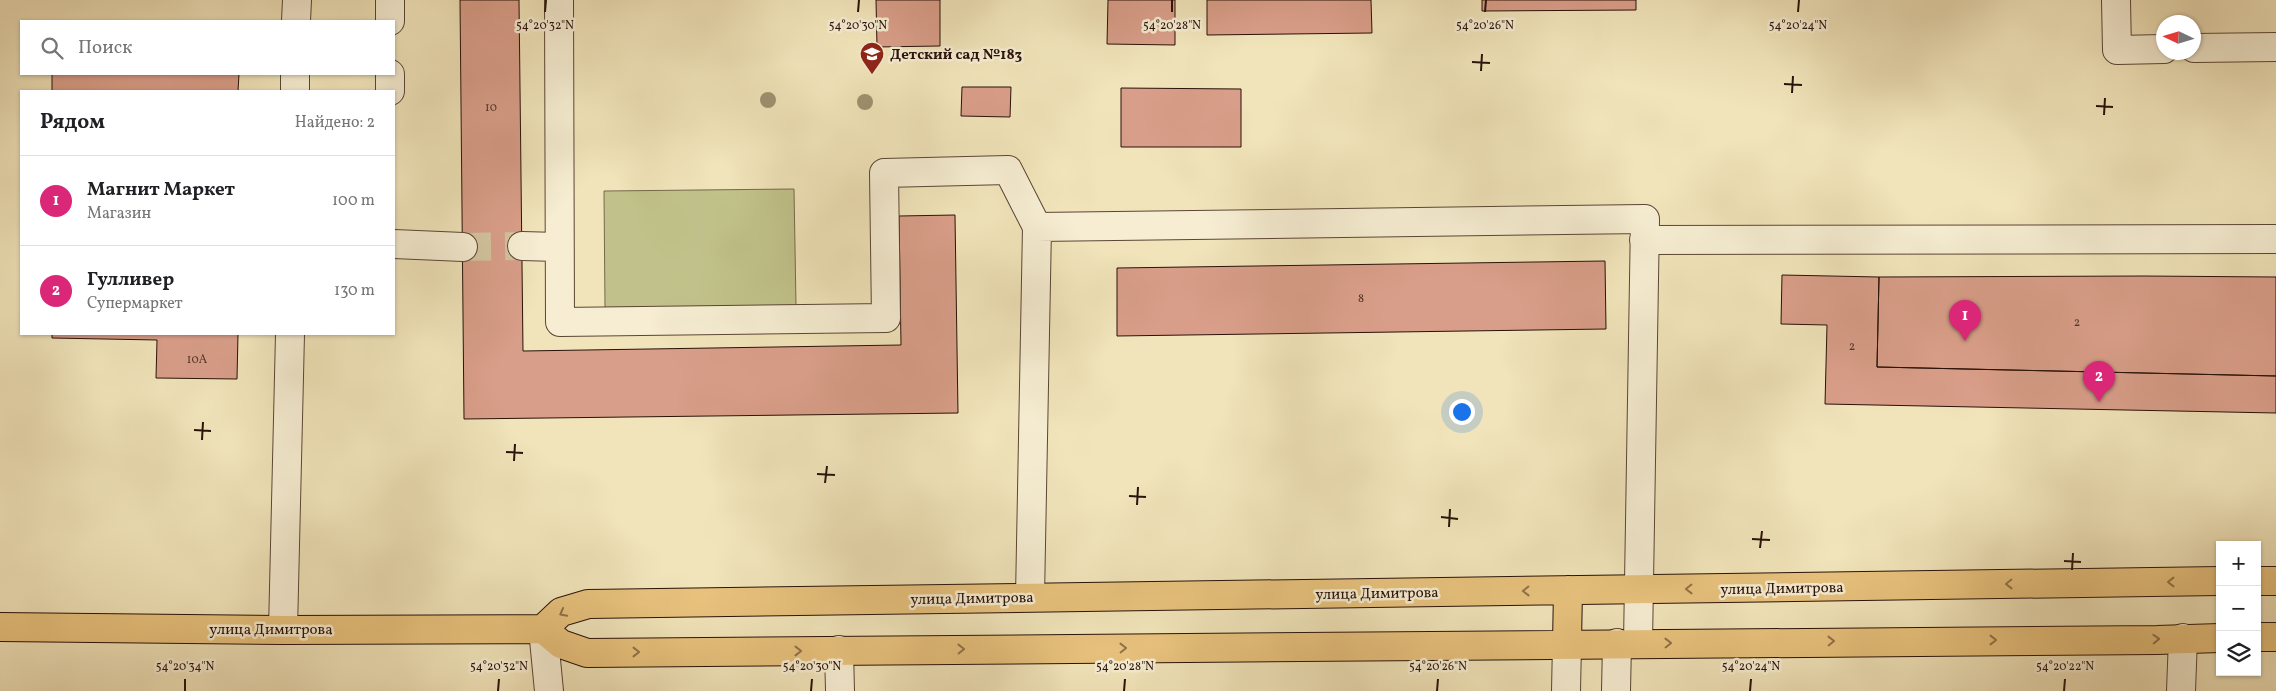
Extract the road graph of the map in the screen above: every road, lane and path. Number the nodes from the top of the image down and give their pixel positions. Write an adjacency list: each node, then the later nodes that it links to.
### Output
1 (297, 0): 5 (street)
2 (390, 0): 6 (street)
3 (559, 0): 20 (street)
4 (2116, 0): 9 (street)
5 (296, 20)
6 (390, 20)
7 (2276, 47): 8 (street)
8 (2201, 48)
9 (2156, 49)
10 (295, 75): 12 (street)
11 (390, 75): 13 (street)
12 (295, 90)
13 (390, 90)
14 (1036, 227): 16 (street); 20 (street); 27 (street)
15 (2276, 239): 16 (street)
16 (1644, 240): 26 (street)
17 (395, 244): 19 (street)
18 (522, 246): 20 (street)
19 (463, 247)
20 (558, 247)
21 (290, 335): 30 (street)
22 (2261, 581): 23 (main road)
23 (2276, 581)
24 (2216, 582): 26 (main road, улица Димитрова, one-way to 26)
25 (1568, 590): 26 (main road, улица Димитрова); 27 (main road, улица Димитрова, one-way to 27); 35 (main road)
26 (1638, 590): 36 (street)
27 (1030, 597): 29 (main road, улица Димитрова, one-way to 29)
28 (0, 626): 30 (main road, улица Димитрова)
29 (543, 629): 30 (main road, улица Димитрова); 37 (main road, one-way to 37); 38 (street)
30 (283, 630)
31 (2261, 637): 32 (main road)
32 (2276, 637)
33 (2183, 638): 34 (main road); 36 (main road, one-way to 33); 42 (street)
34 (2216, 638)
35 (1567, 643): 36 (main road); 37 (main road, one-way to 35); 40 (street)
36 (1628, 643): 41 (street)
37 (840, 650): 39 (street)
38 (549, 691)
39 (840, 691)
40 (1566, 691)
41 (1616, 691)
42 (2181, 691)

